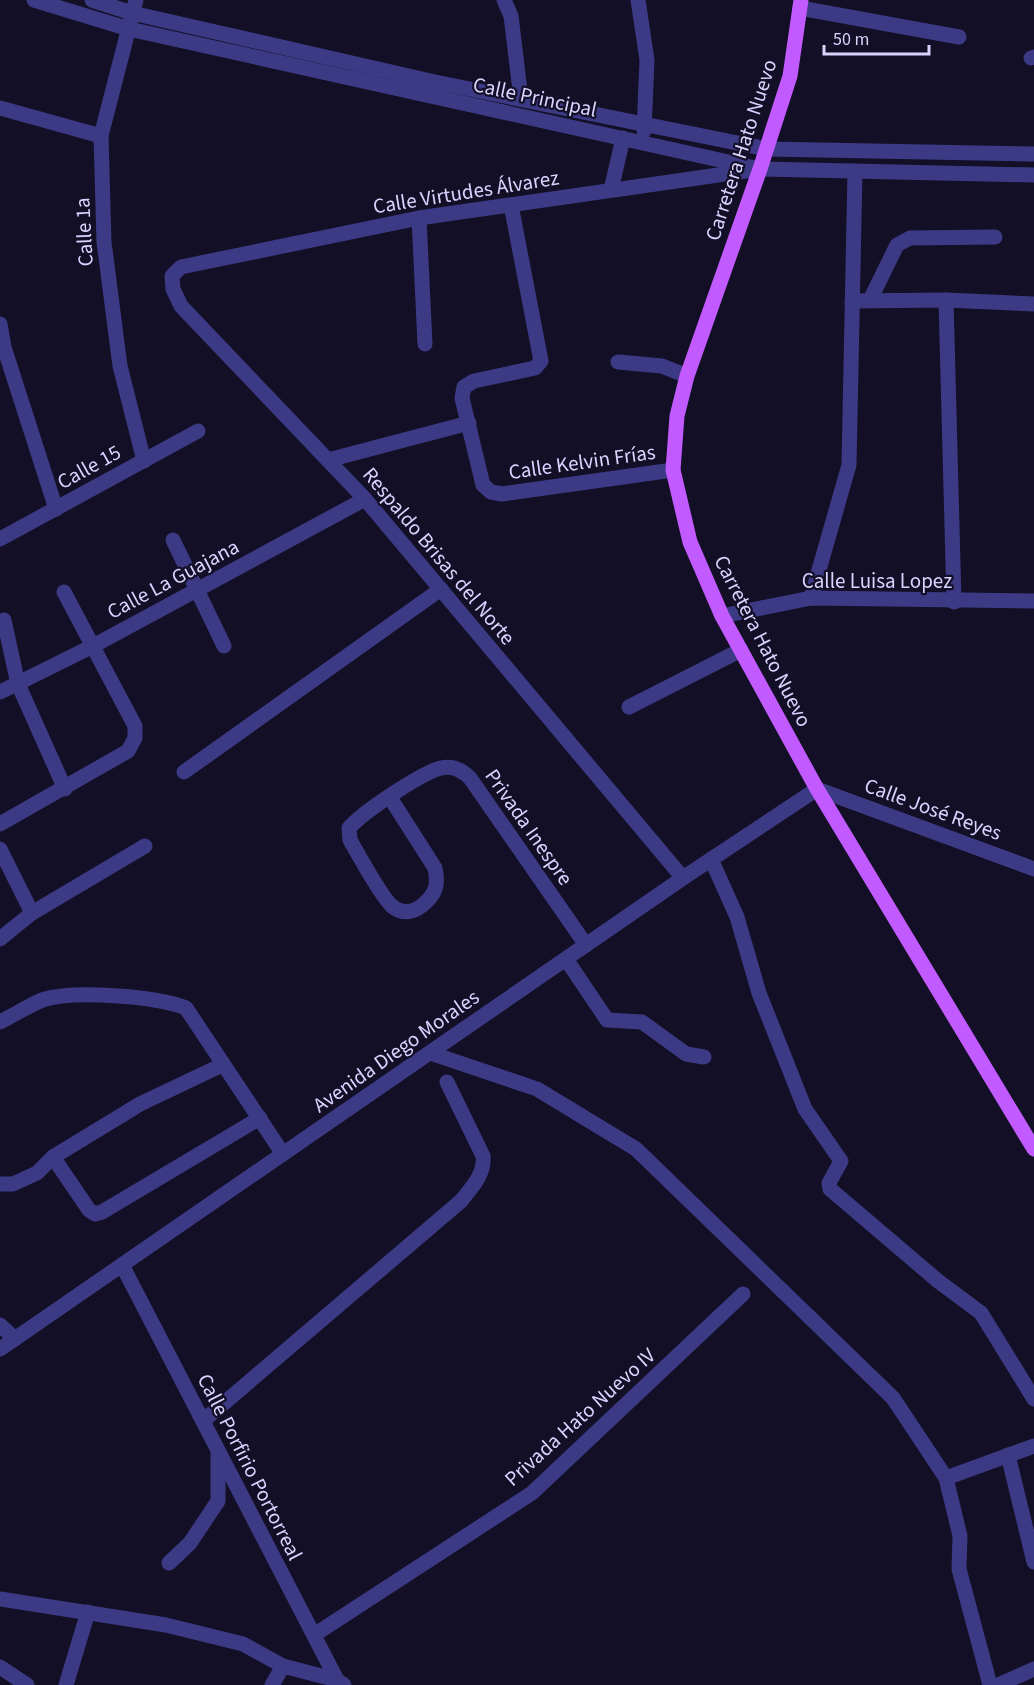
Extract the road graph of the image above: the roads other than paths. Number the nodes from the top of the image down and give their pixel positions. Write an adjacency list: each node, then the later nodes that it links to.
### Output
1 (34, 0): 7 (street, Calle Principal)
2 (92, 0): 6 (street, Calle Principal)
3 (504, 0): 9 (street)
4 (638, 0): 11 (street)
5 (801, 4): 8 (street); 15 (main road, Carretera Hato Nuevo)
6 (134, 7): 7 (street, Calle 1a); 9 (street, Calle Principal)
7 (129, 29): 12 (street, Calle 1a); 13 (street, Calle Principal)
8 (959, 37)
9 (520, 99): 11 (street, Calle Principal)
10 (0, 108): 12 (street)
11 (644, 123): 14 (street); 15 (street, Calle Principal)
12 (101, 136): 36 (street, Calle 1a)
13 (623, 138): 14 (street, Calle Principal); 20 (street)
14 (643, 143): 17 (street, Calle Principal)
15 (767, 148): 16 (street, Calle Principal); 17 (main road, Carretera Hato Nuevo)
16 (1034, 154)
17 (760, 169): 18 (street, Calle Principal); 20 (street, Calle Virtudes Álvarez); 32 (main road, Carretera Hato Nuevo)
18 (855, 171): 19 (street, Calle Principal); 27 (street)
19 (1034, 175)
20 (612, 190): 21 (street, Calle Virtudes Álvarez)
21 (511, 205): 22 (street, Calle Virtudes Álvarez); 33 (street, Calle Kelvin Frías)
22 (419, 218): 24 (street, Calle Virtudes Álvarez); 30 (street)
23 (995, 237): 25 (street)
24 (181, 267): 35 (street, Respaldo Brisas del Norte)
25 (870, 300): 26 (street); 27 (street)
26 (946, 300): 28 (street); 47 (street)
27 (852, 301): 45 (street)
28 (1034, 304)
29 (0, 324): 39 (street)
30 (425, 344)
31 (618, 362): 32 (street)
32 (687, 376): 37 (main road, Carretera Hato Nuevo)
33 (469, 423): 35 (street); 37 (street, Calle Kelvin Frías)
34 (198, 431): 36 (street, Calle 15)
35 (328, 460): 38 (street, Respaldo Brisas del Norte)
36 (144, 461): 39 (street, Calle 15)
37 (673, 470): 48 (main road, Carretera Hato Nuevo)
38 (365, 499): 42 (street, Respaldo Brisas del Norte); 43 (street, Calle La Guajana)
39 (56, 509): 40 (street, Calle 15)
40 (0, 539)
41 (174, 540): 43 (street)
42 (441, 589): 56 (street); 65 (street, Respaldo Brisas del Norte)
43 (197, 590): 50 (street, Calle La Guajana); 51 (street)
44 (64, 592): 50 (street)
45 (811, 598): 47 (street, Calle Luisa Lopez); 48 (street, Calle Luisa Lopez)
46 (1034, 601): 47 (street, Calle Luisa Lopez)
47 (954, 602)
48 (722, 615): 52 (main road, Carretera Hato Nuevo)
49 (4, 620): 53 (street)
50 (93, 646): 53 (street, Calle La Guajana); 57 (street)
51 (224, 646)
52 (741, 651): 55 (street); 58 (main road, Carretera Hato Nuevo)
53 (18, 684): 54 (street, Calle La Guajana); 57 (street)
54 (0, 692)
55 (629, 707)
56 (184, 772)
57 (65, 789): 60 (street)
58 (817, 789): 63 (street, Avenida Diego Morales); 64 (street, Calle José Reyes); 76 (main road, Carretera Hato Nuevo)
59 (389, 796): 59 (street, Privada Inespre); 68 (street, Privada Inespre)
60 (0, 824)
61 (145, 846): 66 (street)
62 (0, 849): 66 (street)
63 (711, 860): 65 (street, Avenida Diego Morales); 85 (street)
64 (1034, 869)
65 (683, 878): 68 (street, Avenida Diego Morales)
66 (32, 913): 67 (street)
67 (0, 939)
68 (586, 945): 69 (street, Avenida Diego Morales)
69 (566, 959): 71 (street, Avenida Diego Morales); 72 (street)
70 (0, 1022): 73 (street)
71 (430, 1053): 77 (street, Avenida Diego Morales); 90 (street)
72 (704, 1057)
73 (222, 1065): 75 (street); 78 (street)
74 (447, 1082): 86 (street)
75 (260, 1118): 77 (street); 78 (street)
76 (1034, 1149)
77 (283, 1154): 80 (street, Avenida Diego Morales)
78 (53, 1157): 79 (street)
79 (0, 1184)
80 (122, 1265): 83 (street, Avenida Diego Morales); 86 (street, Calle Porfirio Portorreal)
81 (743, 1294): 95 (street, Privada Hato Nuevo IV)
82 (0, 1325): 83 (street)
83 (15, 1340): 84 (street, Avenida Diego Morales)
84 (0, 1350)
85 (1034, 1400)
86 (203, 1420): 88 (street, Calle Porfirio Portorreal)
87 (1034, 1446): 89 (street)
88 (218, 1450): 92 (street); 95 (street, Calle Porfirio Portorreal)
89 (1008, 1455): 90 (street); 91 (street)
90 (946, 1478): 103 (street)
91 (1034, 1562)
92 (169, 1563)
93 (0, 1599): 94 (street)
94 (87, 1612): 96 (street); 101 (street)
95 (314, 1635): 99 (street, Calle Porfirio Portorreal)
96 (283, 1666): 99 (street); 102 (street)
97 (0, 1667): 100 (street)
98 (1034, 1669): 104 (street)
99 (341, 1683)
100 (27, 1685)
101 (66, 1685)
102 (272, 1685)
103 (990, 1685)
104 (998, 1685)

